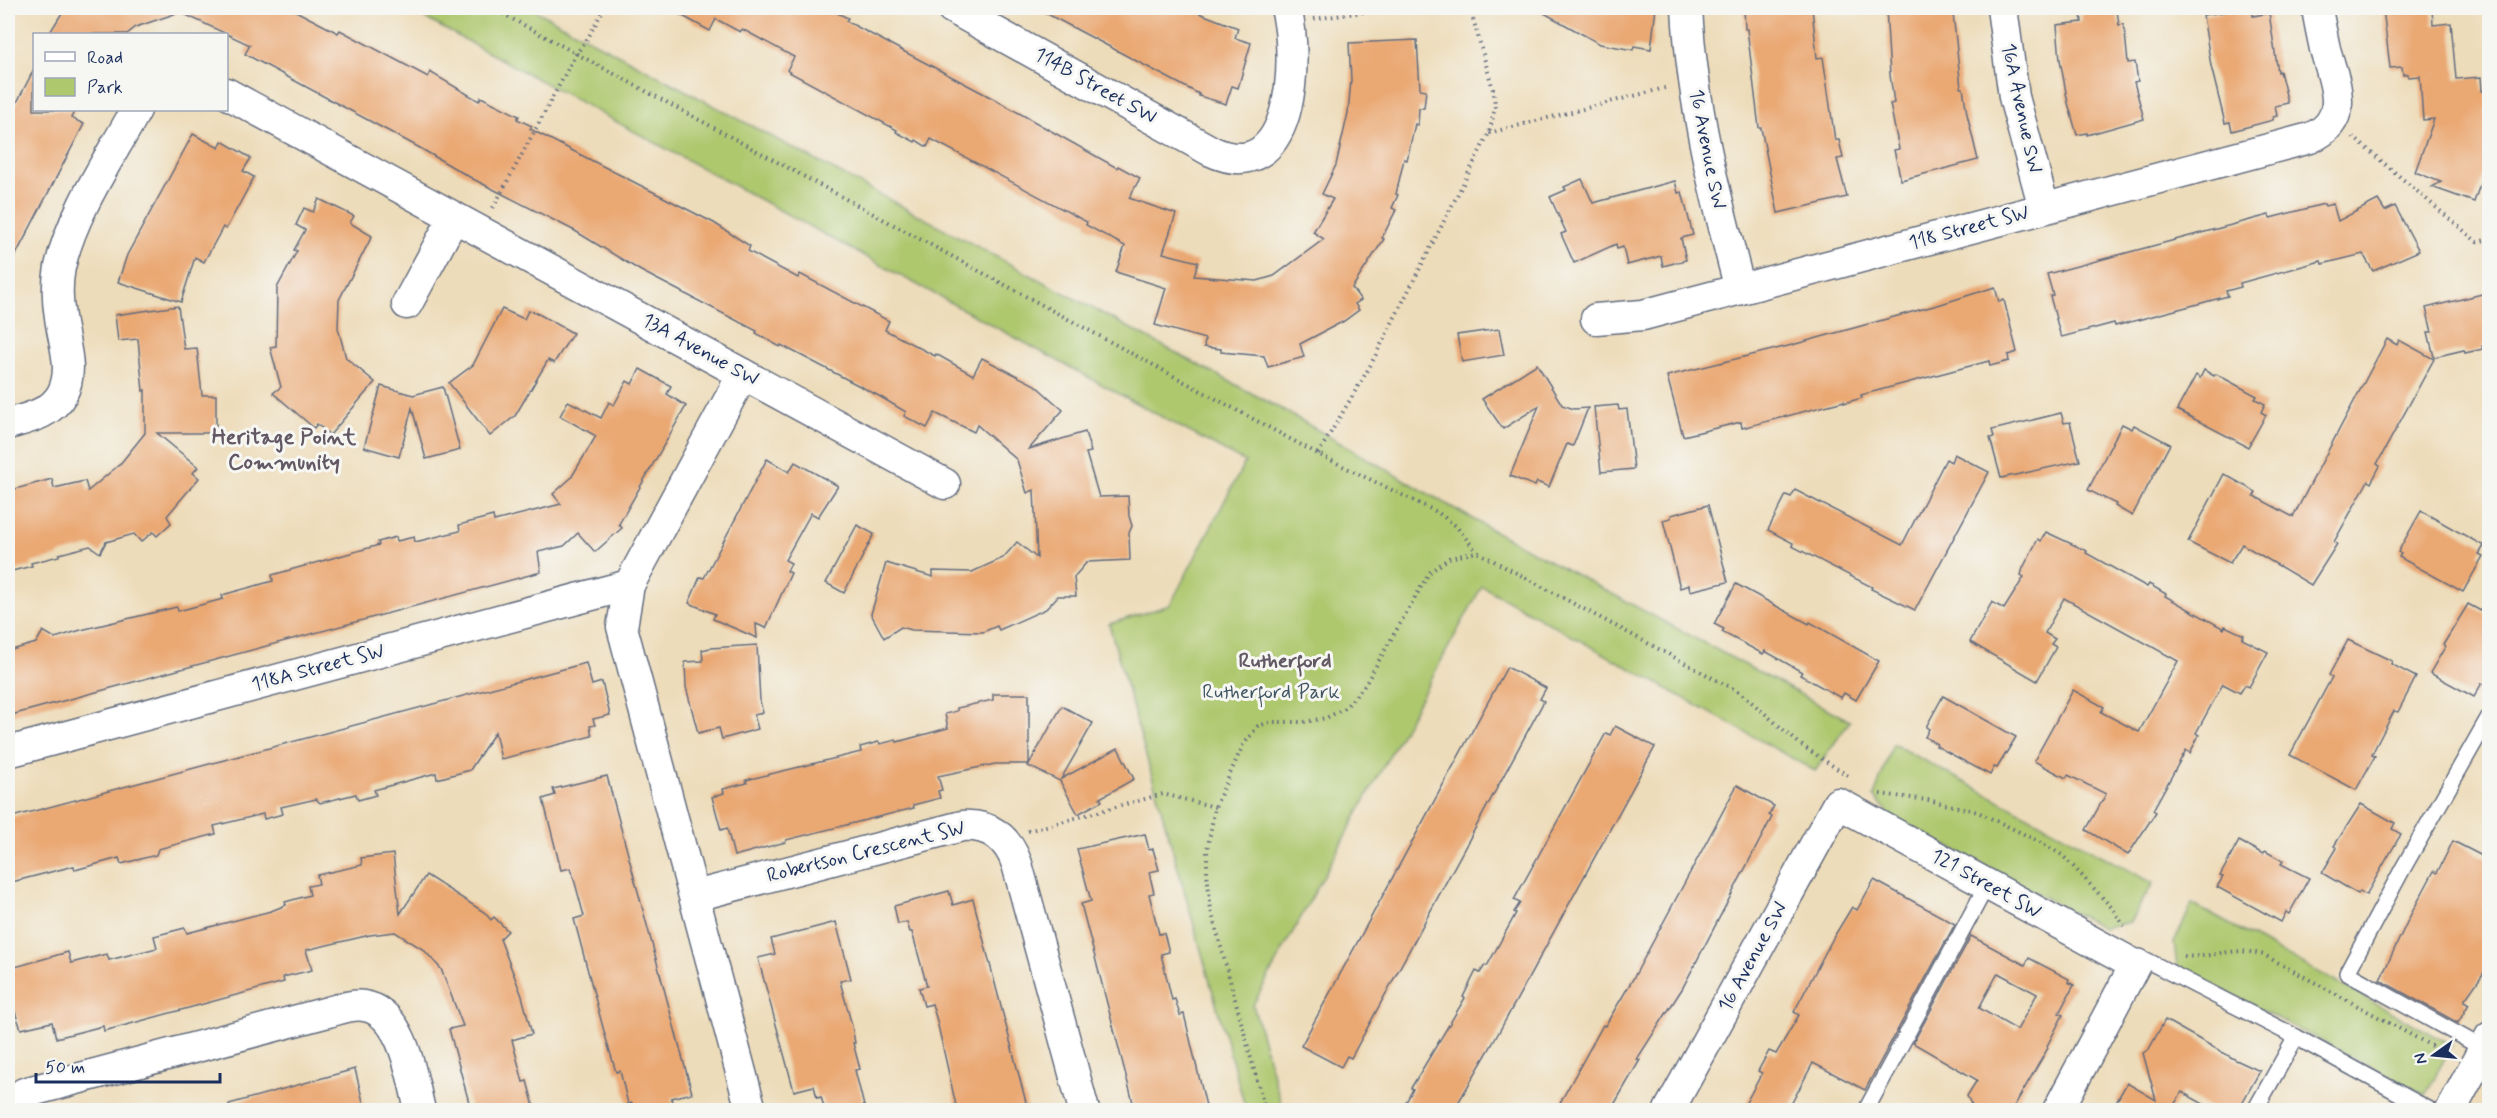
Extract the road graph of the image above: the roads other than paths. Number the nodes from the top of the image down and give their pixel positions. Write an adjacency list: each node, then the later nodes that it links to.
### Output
1 (951, 8): 5 (street, 114B Street SW)
2 (1687, 8): 10 (street, 16 Avenue SW)
3 (2002, 8): 8 (street, 16A Avenue SW)
4 (2317, 8): 8 (street, 118 Street SW)
5 (1287, 14)
6 (228, 94): 9 (street, 13A Avenue SW)
7 (135, 111): 14 (street)
8 (2044, 208): 10 (street, 118 Street SW)
9 (454, 217): 11 (street); 13 (street, 13A Avenue SW)
10 (1740, 289): 12 (street, 118 Street SW)
11 (407, 304)
12 (1596, 319)
13 (743, 374): 15 (street, 13A Avenue SW); 16 (street)
14 (8, 424)
15 (945, 484)
16 (629, 585): 18 (street, 118A Street SW); 21 (street)
17 (2490, 715): 24 (lane)
18 (8, 752)
19 (1838, 803): 20 (street, 121 Street SW); 29 (street, 16 Avenue SW)
20 (1987, 885): 22 (street, 121 Street SW); 30 (lane)
21 (695, 896): 27 (street); 28 (street, Robertson Crescent SW)
22 (2137, 961): 23 (lane); 31 (street)
23 (2296, 1037): 32 (lane); 33 (lane)
24 (2481, 1049): 34 (street)
25 (24, 1093): 26 (street)
26 (420, 1110)
27 (751, 1110)
28 (1084, 1110)
29 (1669, 1110)
30 (1866, 1110)
31 (2058, 1110)
32 (2255, 1110)
33 (2430, 1110)
34 (2451, 1110)

